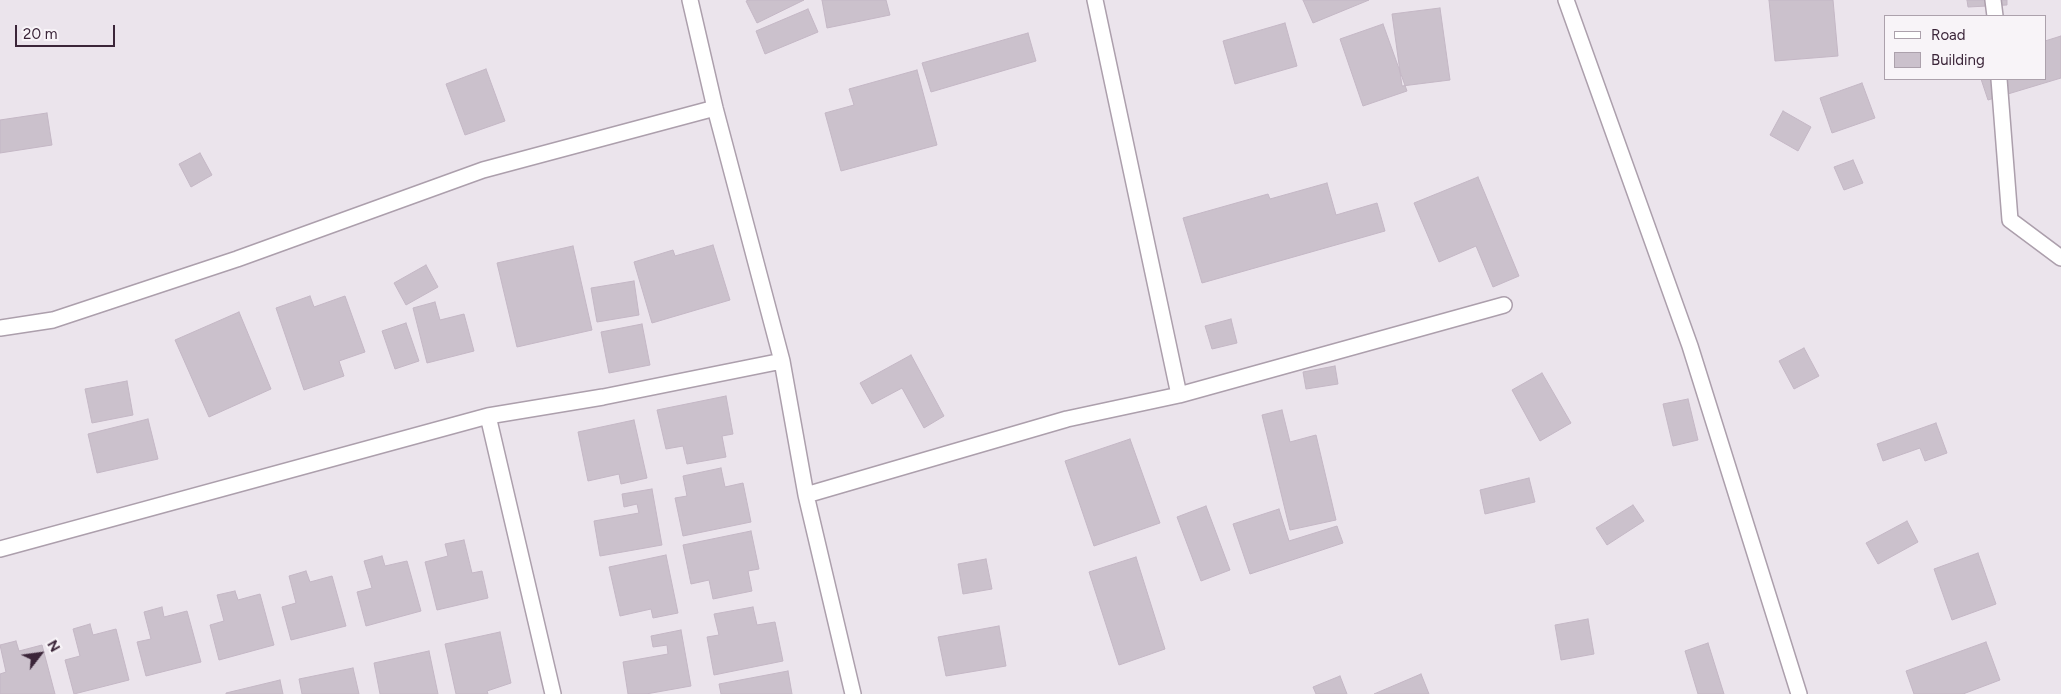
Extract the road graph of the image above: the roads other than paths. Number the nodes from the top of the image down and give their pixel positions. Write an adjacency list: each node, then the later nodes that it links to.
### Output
1 (690, 0): 7 (street)
2 (1095, 0): 12 (street)
3 (1566, 0): 18 (street)
4 (1994, 0): 5 (street)
5 (1995, 15)
6 (2000, 80): 8 (street)
7 (715, 108): 10 (street); 11 (street)
8 (2061, 258)
9 (1504, 305): 12 (street)
10 (0, 328)
11 (782, 361): 13 (street); 14 (street)
12 (1179, 394): 14 (street)
13 (488, 416): 15 (street); 16 (street)
14 (806, 495): 17 (street)
15 (0, 549)
16 (553, 694)
17 (853, 694)
18 (1799, 694)

